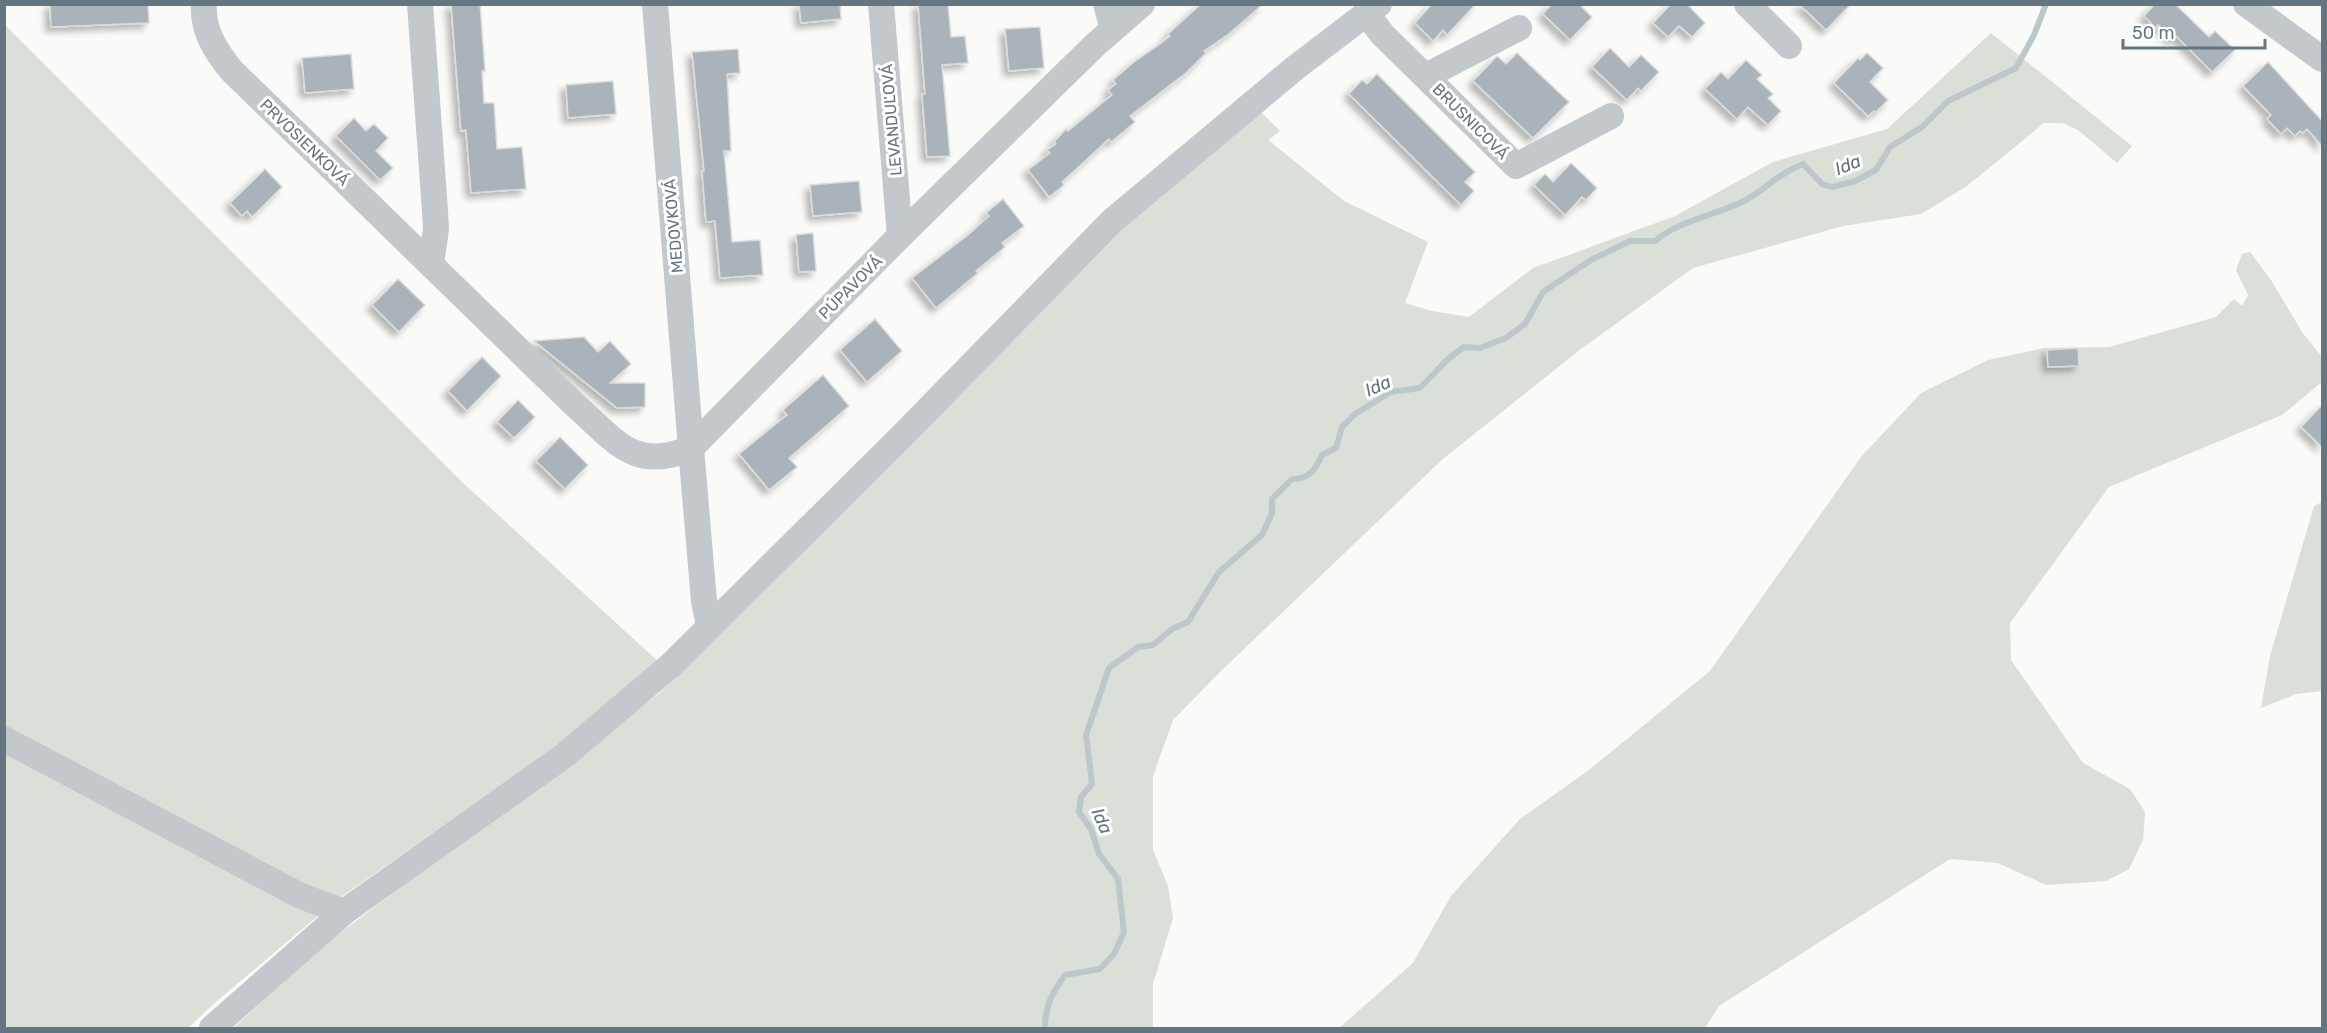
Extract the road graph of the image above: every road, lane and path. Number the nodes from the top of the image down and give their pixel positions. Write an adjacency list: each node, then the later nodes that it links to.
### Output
1 (204, 4): 17 (street, PRVOSIENKOVÁ)
2 (420, 4): 17 (street)
3 (655, 4): 18 (street, MEDOVKOVÁ)
4 (881, 4): 16 (street, LEVANDUĽOVÁ)
5 (1106, 4): 11 (street)
6 (1142, 4): 11 (street, PÚPAVOVÁ)
7 (1747, 4): 12 (street)
8 (2246, 4): 13 (street)
9 (1372, 9): 14 (street, BRUSNICOVÁ); 19 (street)
10 (1519, 28): 14 (street, BRUSNICOVÁ)
11 (1113, 29): 16 (street, PÚPAVOVÁ)
12 (1789, 45)
13 (2322, 59)
14 (1426, 76): 15 (street, BRUSNICOVÁ)
15 (1611, 116)
16 (900, 236): 18 (street, PÚPAVOVÁ)
17 (431, 265): 18 (street, PRVOSIENKOVÁ)
18 (691, 448): 19 (street)
19 (709, 626): 21 (street)
20 (4, 739): 21 (street)
21 (344, 912): 22 (street)
22 (212, 1029)

